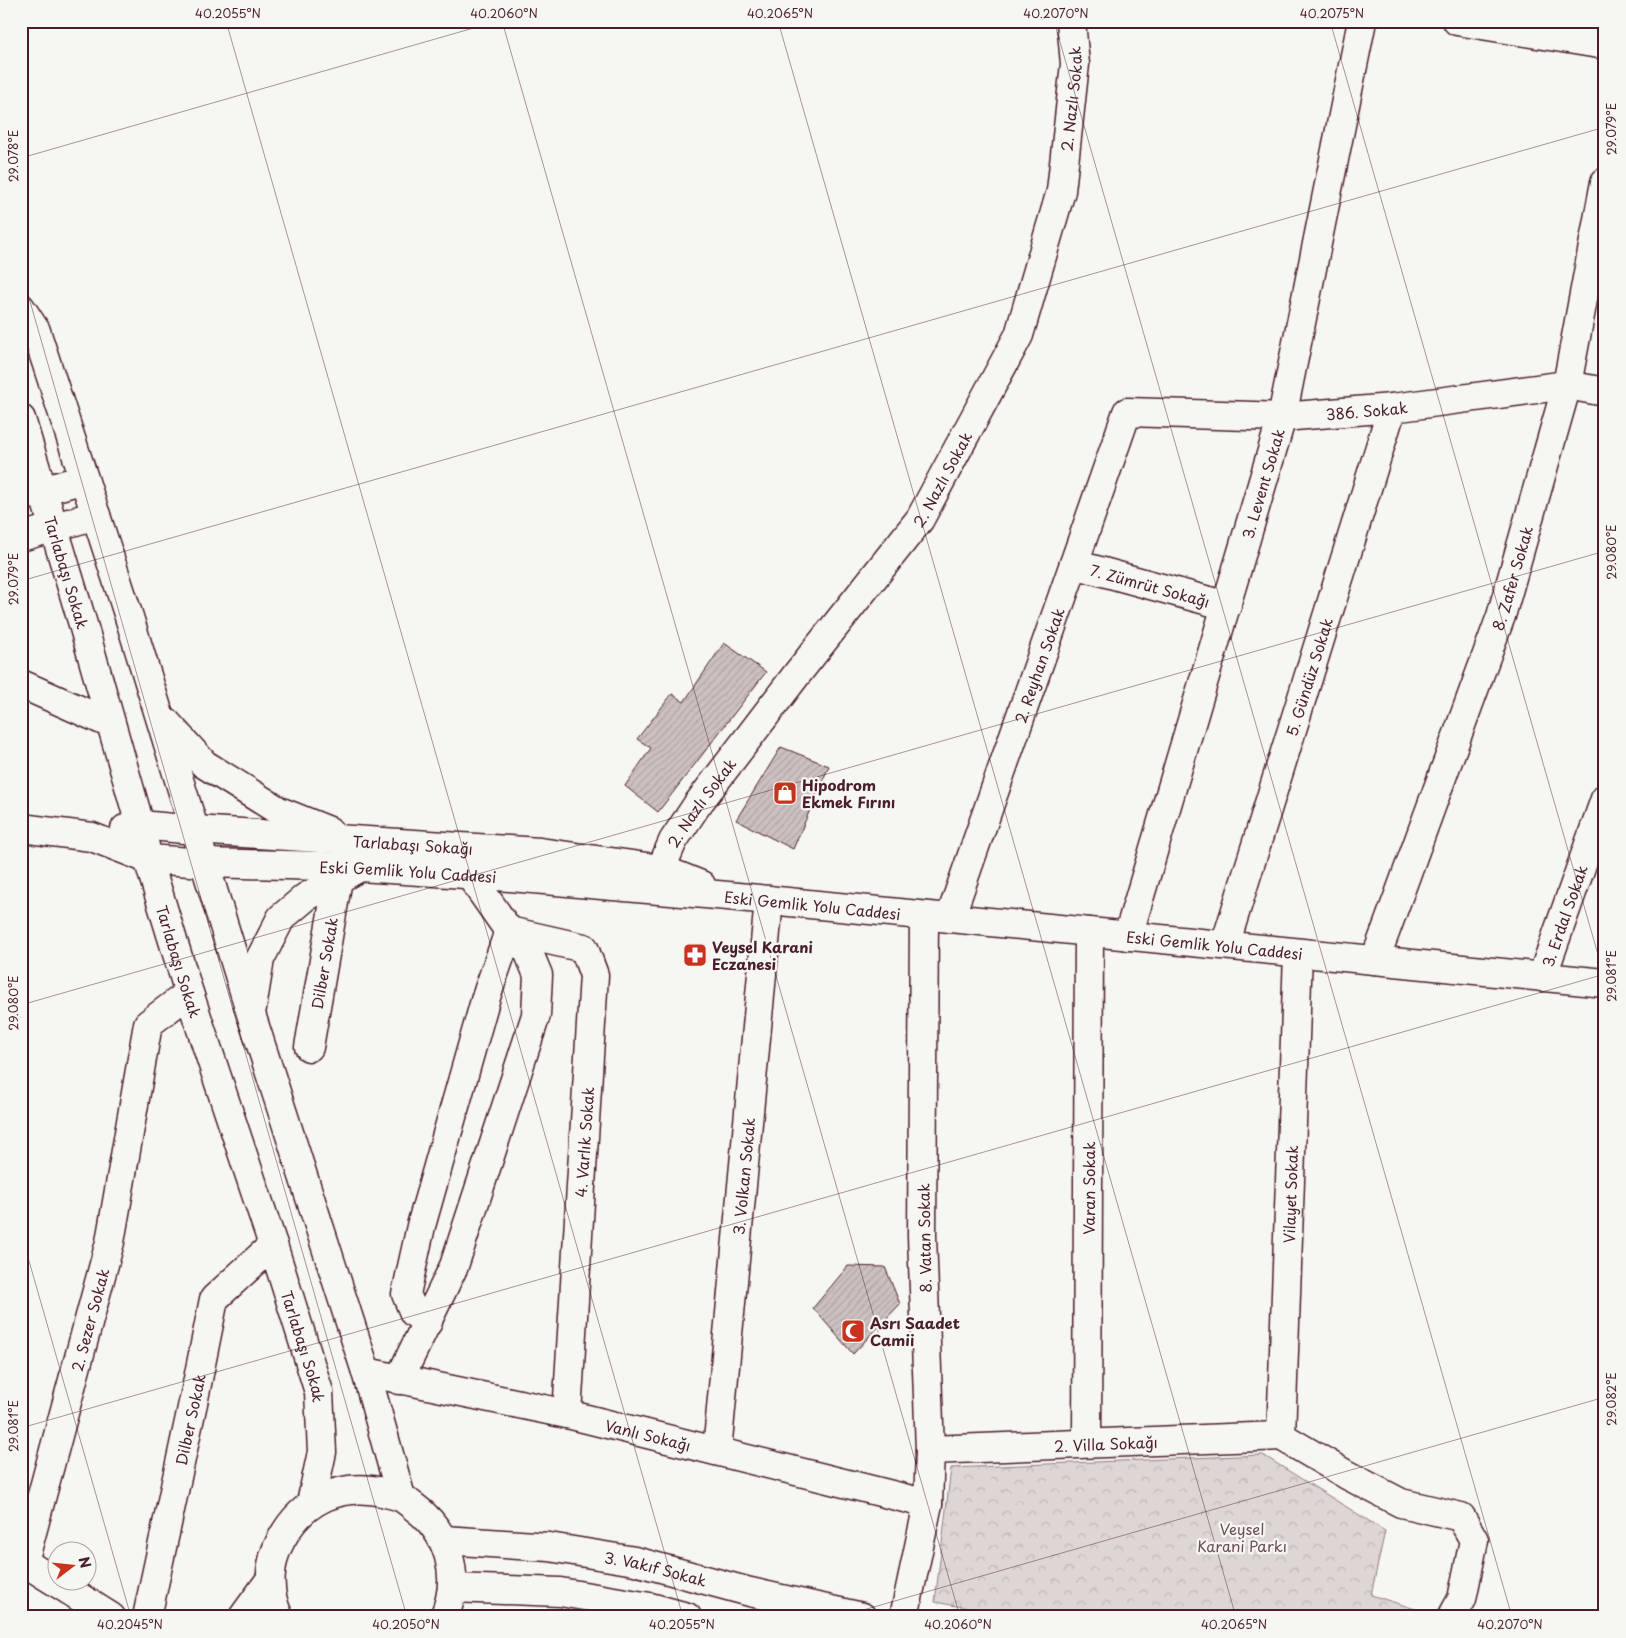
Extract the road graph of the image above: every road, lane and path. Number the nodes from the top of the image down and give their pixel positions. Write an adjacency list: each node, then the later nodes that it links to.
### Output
1 (1072, 21): 31 (street, 2. Nazlı Sokak)
2 (1362, 21): 11 (street, 3. Levent Sokak)
3 (1457, 21): 4 (street)
4 (1605, 45)
5 (1605, 182): 7 (street, 8. Zafer Sokak)
6 (21, 308): 13 (street)
7 (1566, 385): 8 (street, 386. Sokak); 9 (street, 386. Sokak); 42 (street, 8. Zafer Sokak)
8 (1605, 392)
9 (1392, 408): 11 (street, 386. Sokak); 40 (street, 5. Gündüz Sokak)
10 (1126, 412): 11 (street, 386. Sokak); 18 (street, 2. Reyhan Sokak)
11 (1282, 417): 19 (street, 3. Levent Sokak)
12 (21, 419): 14 (street, Tarlabaşı Sokak)
13 (84, 478): 14 (street); 15 (street)
14 (32, 494): 16 (street, Tarlabaşı Sokak)
15 (96, 515): 16 (street); 21 (street)
16 (54, 528): 17 (street); 22 (street, Tarlabaşı Sokak)
17 (21, 537)
18 (1074, 564): 19 (street, 7. Zümrüt Sokağı); 36 (street, 2. Reyhan Sokak)
19 (1227, 606): 39 (street, 3. Levent Sokak)
20 (21, 684): 22 (street)
21 (160, 716): 26 (street); 28 (street)
22 (111, 724): 24 (street, Tarlabaşı Sokak)
23 (1605, 798): 43 (street, 3. Erdal Sokak)
24 (140, 825): 26 (street, Tarlabaşı Sokağı); 27 (street, Tarlabaşı Sokağı); 29 (street, Tarlabaşı Sokak)
25 (21, 828): 27 (street, Eski Gemlik Yolu Caddesi)
26 (195, 830): 28 (street, Tarlabaşı Sokağı); 30 (street)
27 (92, 838): 29 (street, Eski Gemlik Yolu Caddesi)
28 (352, 840): 31 (street, Tarlabaşı Sokağı)
29 (148, 859): 30 (street, Eski Gemlik Yolu Caddesi); 45 (street, Tarlabaşı Sokak)
30 (205, 863): 32 (street, Eski Gemlik Yolu Caddesi); 46 (street)
31 (661, 869): 34 (street, Tarlabaşı Sokağı)
32 (349, 873): 33 (street, Eski Gemlik Yolu Caddesi); 46 (street); 47 (street, Dilber Sokak)
33 (469, 874): 34 (street, Eski Gemlik Yolu Caddesi); 37 (street)
34 (728, 896): 35 (street, Eski Gemlik Yolu Caddesi)
35 (769, 900): 36 (street, Eski Gemlik Yolu Caddesi); 56 (street, 3. Volkan Sokak)
36 (937, 917): 38 (street, Eski Gemlik Yolu Caddesi); 55 (street, 8. Vatan Sokak)
37 (510, 931): 49 (street); 49 (street); 52 (street, 4. Varlık Sokak)
38 (1089, 932): 39 (street, Eski Gemlik Yolu Caddesi); 54 (street, Varan Sokak)
39 (1128, 936): 40 (street, Eski Gemlik Yolu Caddesi)
40 (1225, 946): 41 (street, Eski Gemlik Yolu Caddesi)
41 (1298, 953): 42 (street, Eski Gemlik Yolu Caddesi); 53 (street, Vilayet Sokak)
42 (1375, 960): 43 (street, Eski Gemlik Yolu Caddesi)
43 (1542, 977): 44 (street, Eski Gemlik Yolu Caddesi)
44 (1605, 983)
45 (189, 993): 48 (street, Tarlabaşı Sokak); 64 (street, 2. Sezer Sokak)
46 (251, 1014): 50 (street)
47 (309, 1047)
48 (273, 1245): 58 (street, Tarlabaşı Sokak); 65 (street, Dilber Sokak)
49 (428, 1322): 51 (street)
50 (366, 1372): 51 (street, Vanlı Sokağı); 57 (street)
51 (399, 1380): 52 (street, Vanlı Sokağı)
52 (567, 1414): 56 (street, Vanlı Sokağı)
53 (1281, 1436): 54 (street, 2. Villa Sokağı); 72 (street)
54 (1087, 1443): 55 (street, 2. Villa Sokağı)
55 (930, 1450): 59 (street, 8. Vatan Sokak)
56 (717, 1451): 59 (street, Vanlı Sokağı)
57 (401, 1497): 58 (street); 60 (street)
58 (312, 1503): 61 (street)
59 (928, 1504): 71 (street, 8. Vatan Sokak)
60 (444, 1540): 62 (street); 63 (street, 3. Vakıf Sokak)
61 (270, 1580): 66 (street); 67 (street)
62 (452, 1588): 68 (street); 69 (street)
63 (776, 1608): 70 (street, 3. Vakıf Sokak)
64 (112, 1617)
65 (147, 1617)
66 (243, 1617)
67 (279, 1617)
68 (444, 1617)
69 (687, 1617)
70 (862, 1617)
71 (904, 1617)
72 (1452, 1617)

